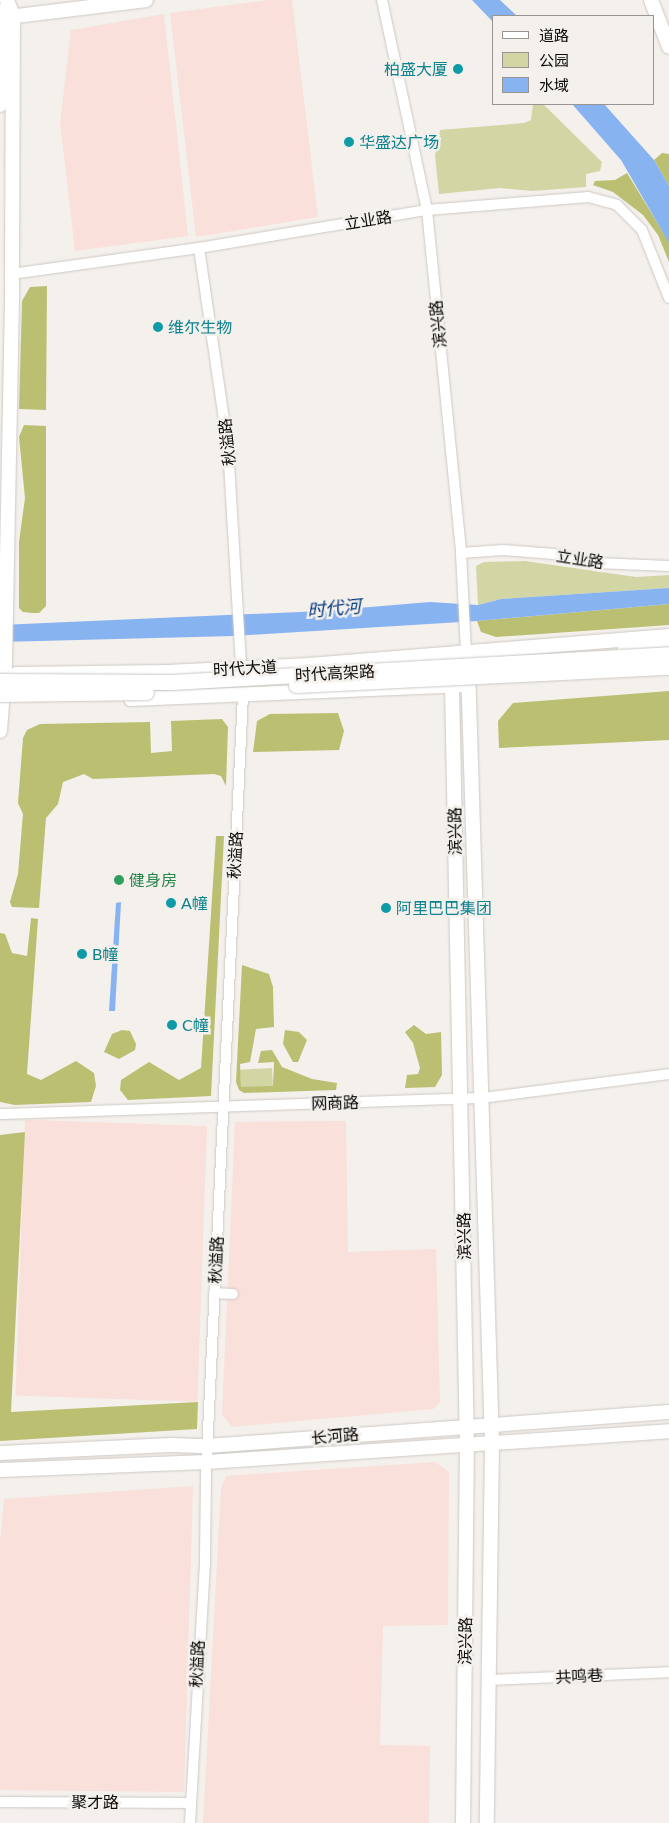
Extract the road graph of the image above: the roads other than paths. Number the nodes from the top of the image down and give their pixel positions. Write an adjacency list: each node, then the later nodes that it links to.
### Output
1 (7, 0): 5 (main road)
2 (146, 0): 5 (main road)
3 (382, 0): 8 (street, 滨兴路)
4 (651, 0): 6 (main road)
5 (5, 17): 7 (main road); 10 (main road)
6 (669, 47)
7 (0, 105)
8 (427, 210): 9 (street, 立业路); 11 (street, 立业路); 12 (street, 滨兴路)
9 (199, 248): 10 (street, 立业路); 20 (street, 秋溢路)
10 (11, 274): 23 (main road)
11 (669, 298)
12 (461, 553): 13 (street, 立业路); 16 (street, 滨兴路)
13 (669, 566)
14 (669, 636): 16 (main road, 时代大道)
15 (669, 642): 18 (highway, bridge)
16 (466, 653): 20 (main road, 时代大道); 24 (main road, 滨兴路); 25 (main road, 滨兴路)
17 (669, 654): 18 (highway, 时代高架路, bridge)
18 (547, 660): 23 (highway, 时代高架路, bridge)
19 (669, 667): 21 (highway, 时代高架路, bridge)
20 (241, 668): 23 (main road, 时代大道)
21 (588, 670): 22 (highway, bridge); 27 (highway, 时代高架路, bridge)
22 (669, 674): 24 (main road, 时代大道)
23 (1, 676): 27 (main road)
24 (470, 684): 25 (main road, 时代大道); 30 (main road, 滨兴路)
25 (452, 686): 26 (main road, 时代大道); 31 (main road, 滨兴路)
26 (243, 696): 27 (main road, 时代大道); 32 (street, 秋溢路)
27 (1, 699): 28 (main road)
28 (0, 731)
29 (669, 1074): 30 (street, 网商路)
30 (482, 1098): 31 (street, 网商路); 37 (main road, 滨兴路)
31 (462, 1099): 32 (street, 网商路); 38 (main road, 滨兴路)
32 (223, 1106): 33 (street, 网商路); 34 (street, 秋溢路)
33 (0, 1114)
34 (214, 1293): 35 (street); 41 (street, 秋溢路)
35 (233, 1294)
36 (669, 1412): 37 (main road, 长河路)
37 (492, 1424): 38 (main road, 长河路); 40 (main road, 滨兴路)
38 (466, 1426): 41 (main road, 长河路); 42 (main road, 滨兴路)
39 (669, 1432): 40 (main road, 长河路)
40 (492, 1444): 42 (main road, 长河路); 47 (main road, 滨兴路)
41 (207, 1446): 43 (main road, 长河路); 44 (street, 秋溢路)
42 (467, 1446): 44 (main road, 长河路); 51 (main road, 滨兴路)
43 (0, 1453)
44 (207, 1462): 45 (main road, 长河路); 49 (street, 秋溢路)
45 (0, 1470)
46 (669, 1672): 47 (street, 共鸣巷)
47 (488, 1680): 52 (main road, 滨兴路)
48 (0, 1802): 49 (street, 聚才路)
49 (191, 1802): 50 (street, 秋溢路)
50 (190, 1823)
51 (463, 1823)
52 (487, 1823)

